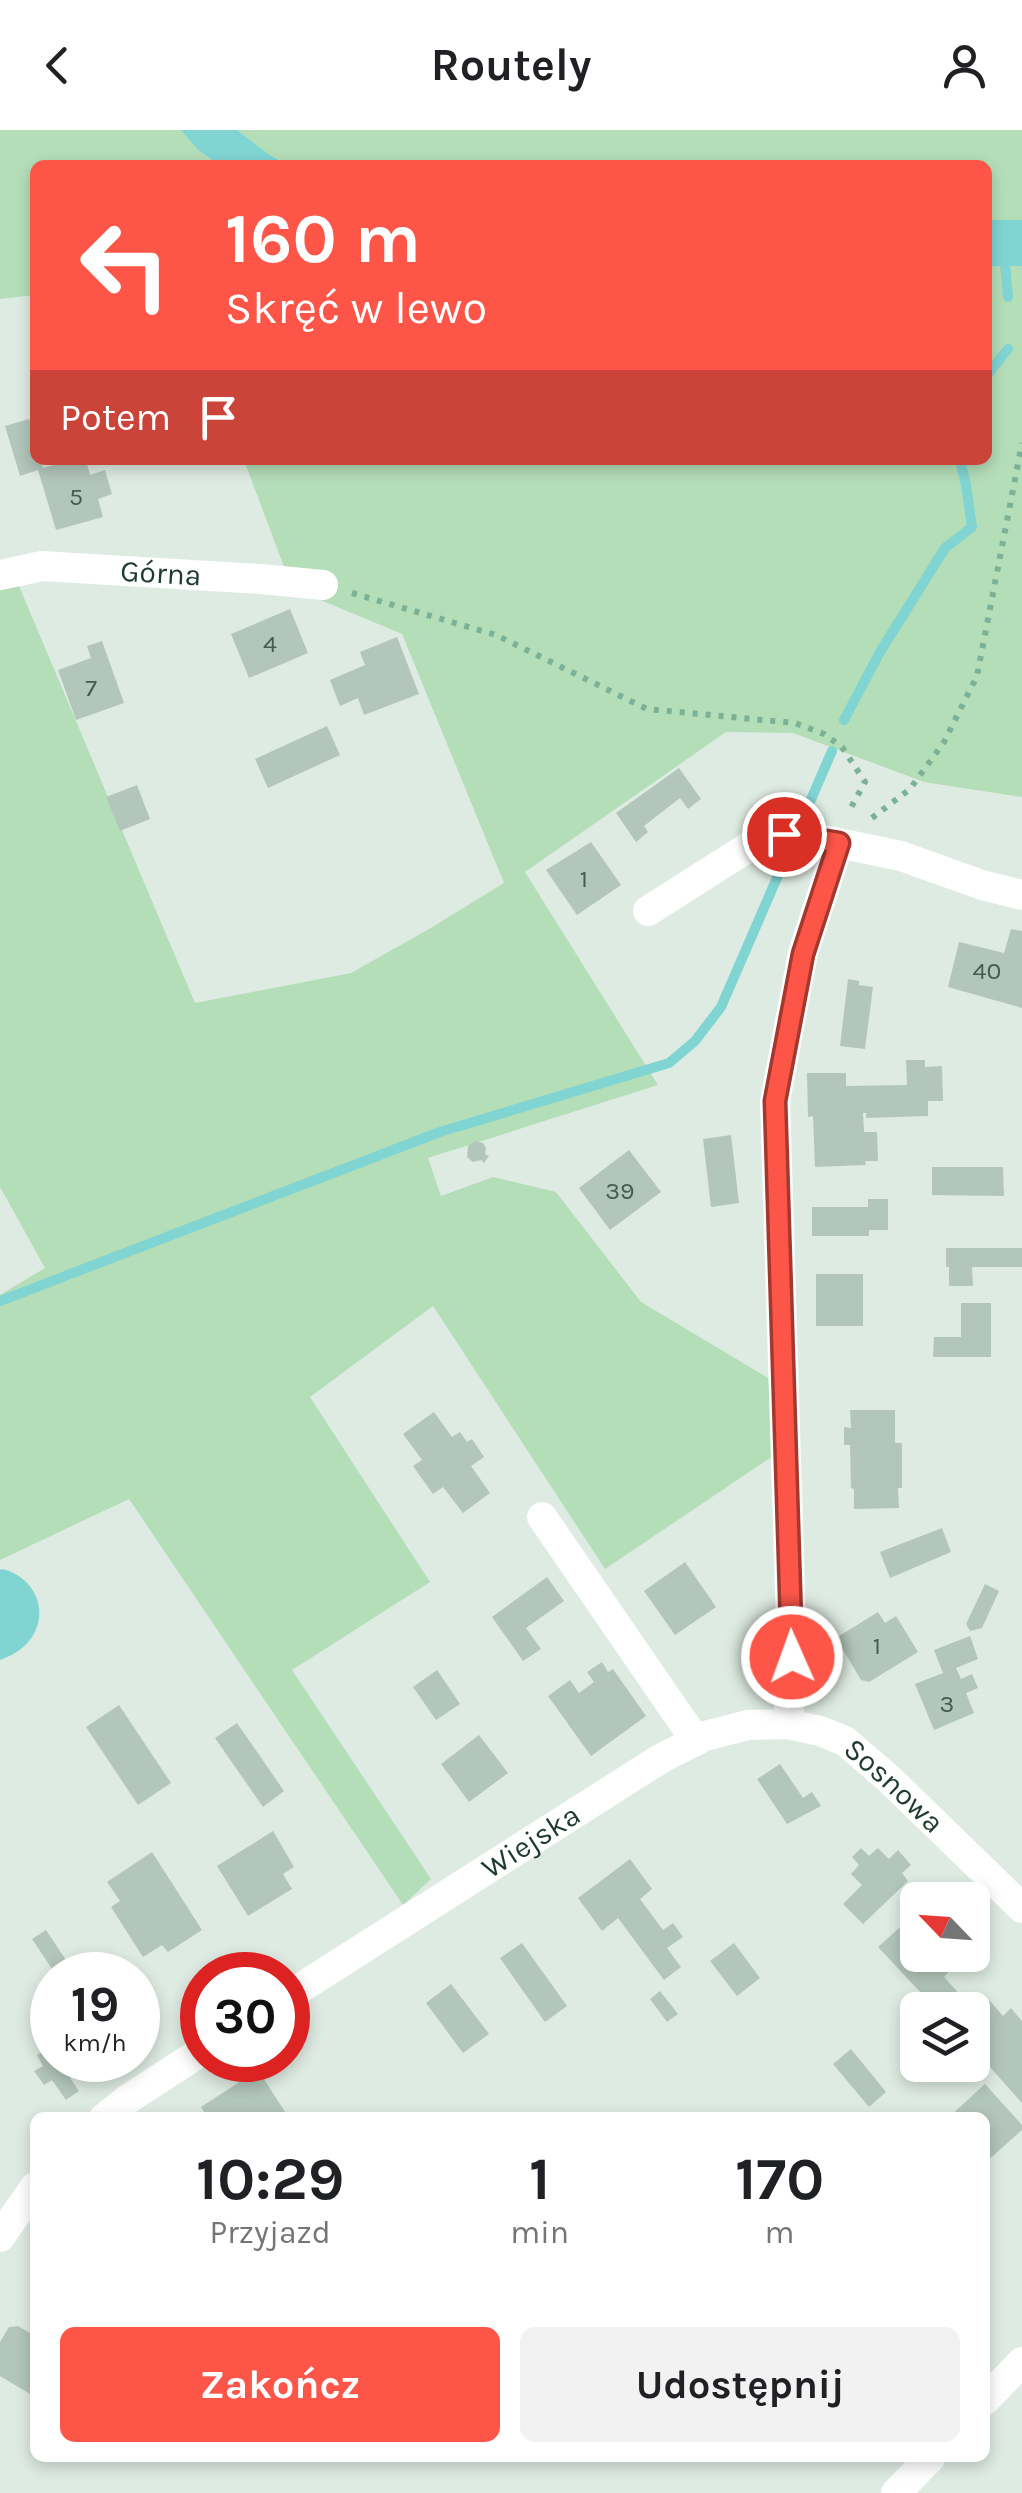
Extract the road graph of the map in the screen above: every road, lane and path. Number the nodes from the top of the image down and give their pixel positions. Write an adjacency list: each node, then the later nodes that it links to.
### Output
1 (1022, 443): 4 (path)
2 (0, 575): 3 (street, Górna)
3 (322, 585): 4 (path)
4 (839, 843): 5 (street); 6 (street); 8 (street)
5 (1022, 895)
6 (648, 911)
7 (542, 1518): 9 (street)
8 (788, 1724): 9 (street, Wiejska); 10 (street, Sosnowa)
9 (696, 1741): 11 (street, Wiejska)
10 (1022, 1908)
11 (310, 1982)
12 (180, 2066): 13 (street)
13 (113, 2112)
14 (30, 2192): 15 (street)
15 (2, 2228)
16 (1022, 2362): 17 (street)
17 (990, 2395)
18 (926, 2462): 19 (street)
19 (896, 2493)

